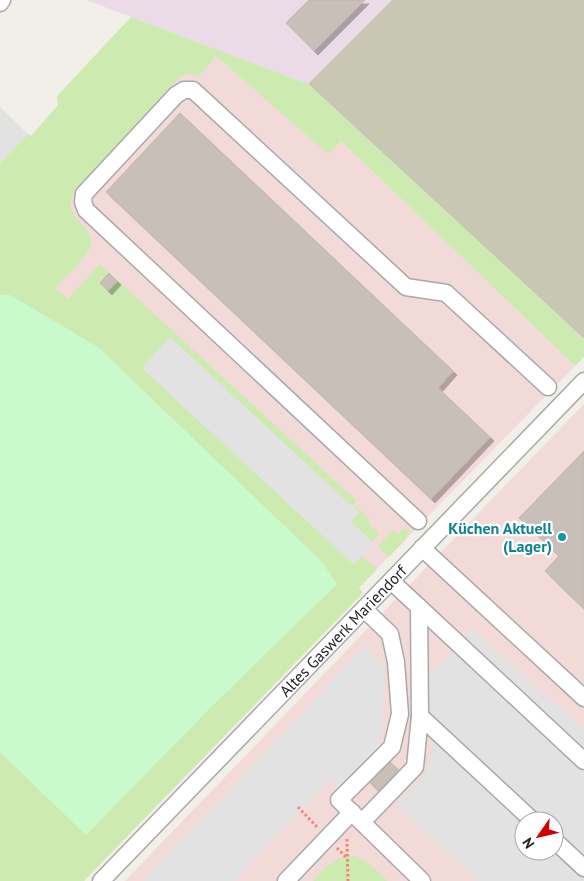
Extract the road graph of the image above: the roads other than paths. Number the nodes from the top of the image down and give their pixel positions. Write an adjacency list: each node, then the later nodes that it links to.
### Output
1 (584, 381): 4 (street, Altes Gaswerk Mariendorf)
2 (548, 387): 3 (street)
3 (418, 522)
4 (422, 548): 5 (street, Altes Gaswerk Mariendorf); 8 (street)
5 (391, 581): 6 (street); 7 (street, Altes Gaswerk Mariendorf)
6 (419, 607): 9 (street); 10 (street)
7 (364, 609): 12 (street); 15 (street, Altes Gaswerk Mariendorf)
8 (584, 698)
9 (420, 716): 11 (street); 12 (street)
10 (584, 761)
11 (523, 811)
12 (357, 817): 16 (street); 17 (street)
13 (564, 849): 14 (street)
14 (584, 868)
15 (101, 881)
16 (286, 881)
17 (422, 881)

